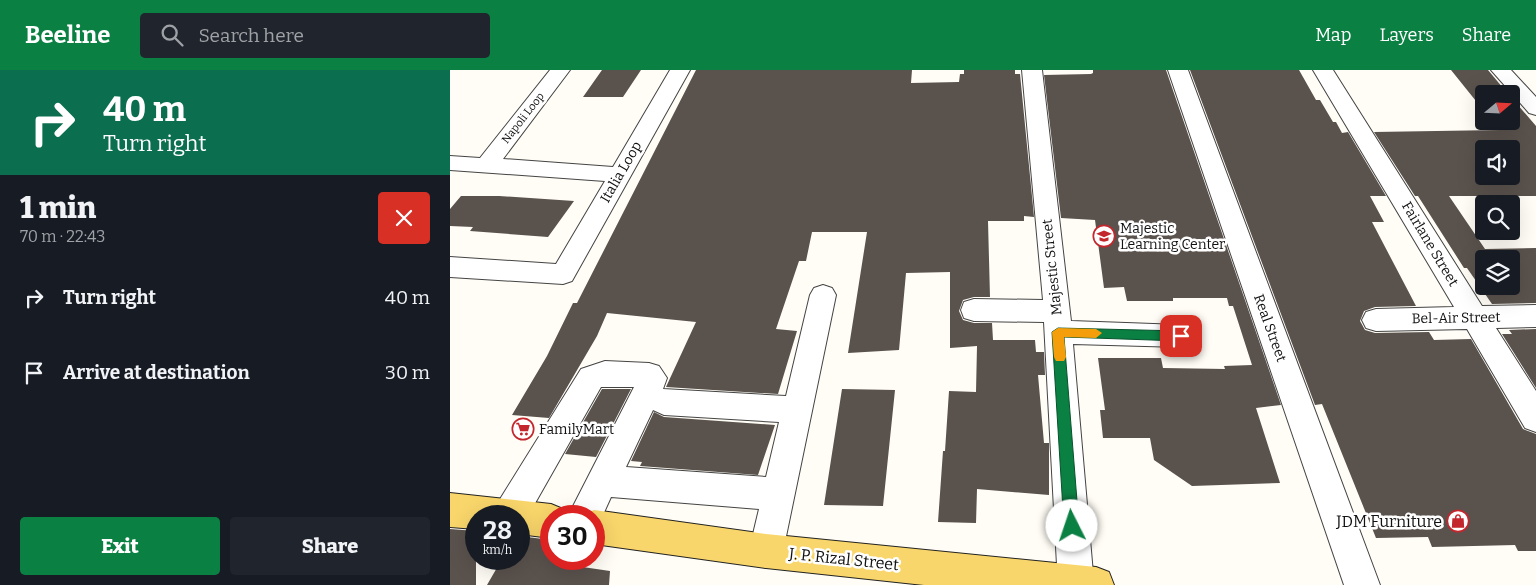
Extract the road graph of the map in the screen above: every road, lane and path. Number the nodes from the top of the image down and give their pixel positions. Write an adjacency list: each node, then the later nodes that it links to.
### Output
1 (560, 70): 9 (street, Napoli Loop)
2 (680, 70): 10 (street, Italia Loop)
3 (1032, 70): 17 (street, Majestic Street)
4 (1178, 70): 31 (street, Real Street)
5 (1324, 70): 15 (street, Fairlane Street)
6 (1500, 70): 7 (street)
7 (1536, 109)
8 (450, 163): 9 (street)
9 (486, 166): 10 (street)
10 (619, 175): 11 (street, Italia Loop)
11 (450, 267)
12 (822, 295): 20 (street)
13 (974, 310): 17 (street)
14 (1536, 316): 15 (street, Bel-Air Street)
15 (1474, 318): 16 (street, Bel-Air Street); 21 (street, Fairlane Street)
16 (1376, 320)
17 (1057, 322): 18 (street); 30 (street, Majestic Street)
18 (1181, 336)
19 (664, 402): 20 (street)
20 (796, 410): 23 (street)
21 (1536, 418)
22 (602, 481): 23 (street); 24 (street); 25 (street)
23 (778, 494): 29 (street)
24 (516, 505)
25 (590, 505)
26 (450, 510): 27 (main road)
27 (465, 512)
28 (605, 529): 29 (main road, J. P. Rizal Street)
29 (766, 551): 30 (main road, J. P. Rizal Street)
30 (1086, 584)
31 (1362, 585)

